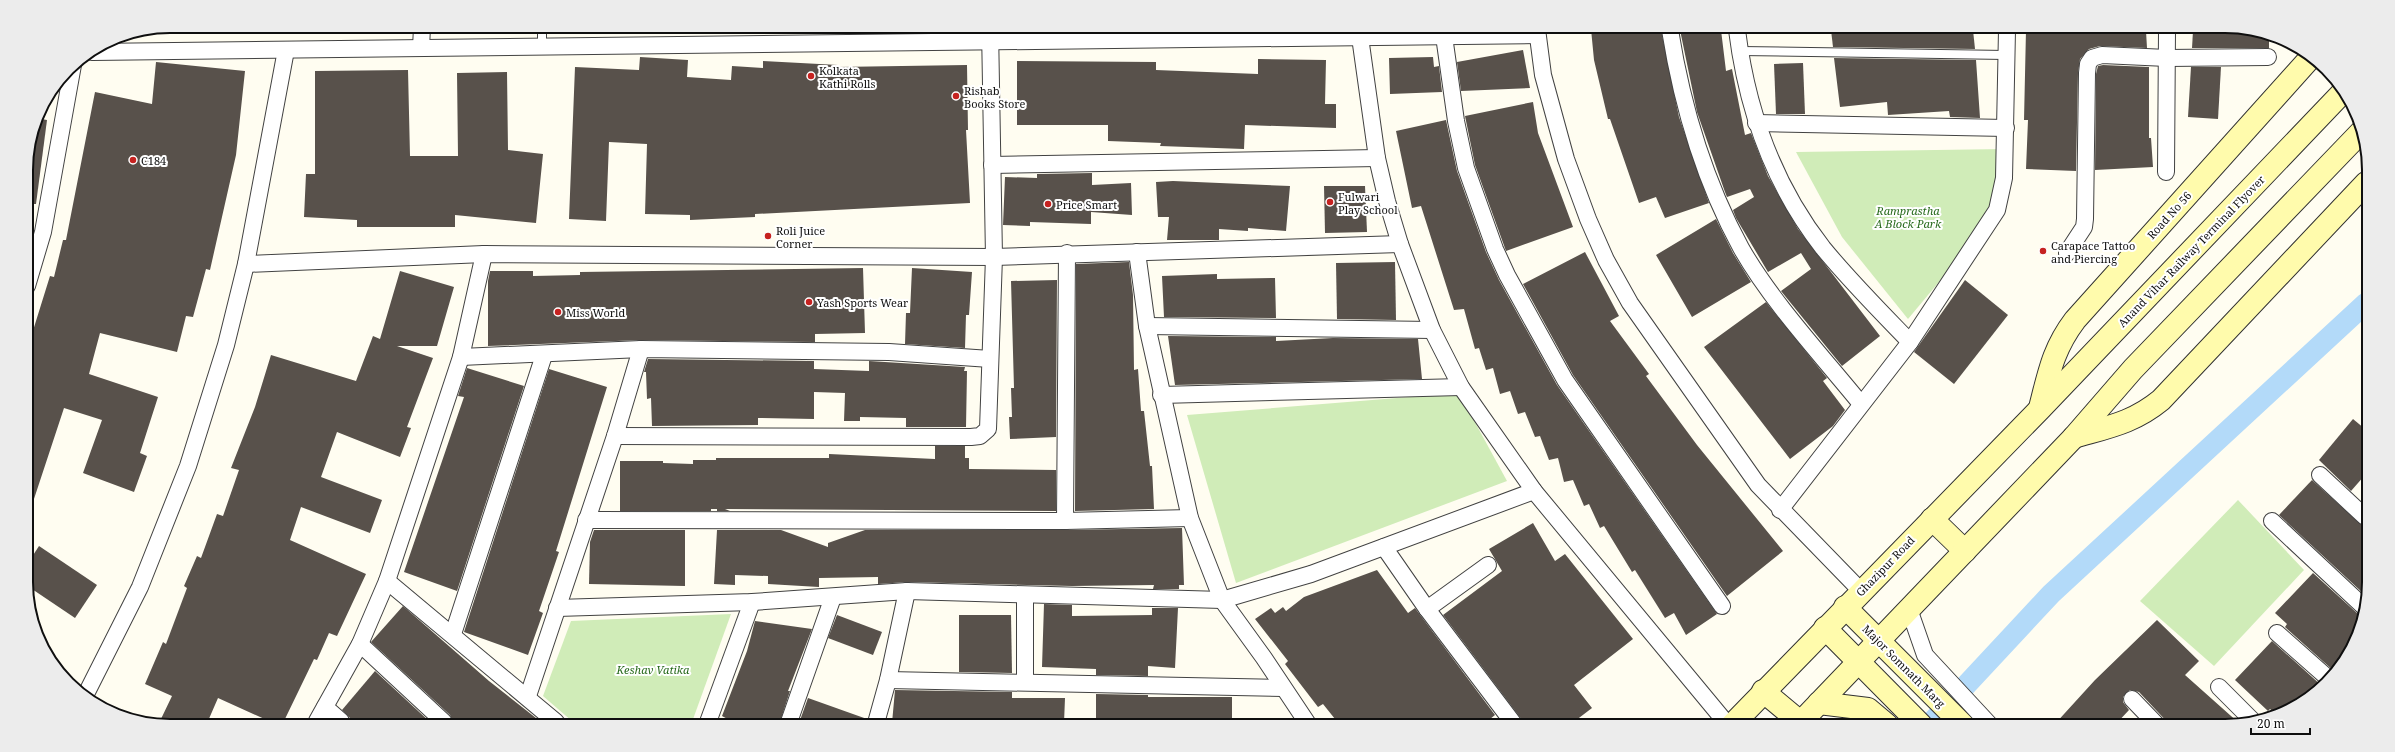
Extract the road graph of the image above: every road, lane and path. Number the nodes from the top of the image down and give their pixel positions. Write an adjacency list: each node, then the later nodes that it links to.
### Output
1 (422, 33): 14 (street)
2 (542, 33): 13 (lane)
3 (1514, 33): 11 (street)
4 (1537, 33): 54 (street)
5 (1670, 33): 48 (street)
6 (1737, 33): 16 (street)
7 (2007, 33): 18 (street)
8 (2167, 33): 20 (street)
9 (1086, 34): 10 (street); 12 (street)
10 (990, 35): 13 (street); 28 (street)
11 (1444, 36): 12 (street); 72 (street)
12 (1360, 37): 27 (street)
13 (542, 47): 14 (street)
14 (421, 48): 15 (street)
15 (286, 50): 17 (street); 38 (street)
16 (1740, 51): 18 (lane); 24 (street)
17 (101, 52)
18 (2006, 55): 25 (street)
19 (2268, 57): 20 (street)
20 (2167, 58): 29 (street); 34 (street)
21 (2307, 61): 49 (main road, Road No 56)
22 (71, 75): 37 (street)
23 (2340, 95): 49 (main road, Anand Vihar Railway Terminal Flyover)
24 (1756, 123): 25 (street); 41 (street)
25 (2006, 128): 41 (street)
26 (2357, 136): 51 (main road)
27 (1377, 158): 28 (street); 31 (street)
28 (992, 165): 36 (street)
29 (2166, 172)
30 (2362, 187): 51 (main road)
31 (1400, 244): 32 (street); 40 (street)
32 (1137, 252): 33 (street); 39 (street)
33 (1067, 253): 36 (street); 59 (street)
34 (2067, 253)
35 (484, 254): 36 (street); 38 (street); 44 (street)
36 (994, 257): 45 (street)
37 (33, 264)
38 (246, 264): 88 (street)
39 (1147, 326): 40 (street); 47 (street)
40 (1432, 330): 46 (street)
41 (1910, 342): 48 (street)
42 (641, 349): 43 (street); 45 (street); 50 (street)
43 (544, 355): 44 (street); 79 (street)
44 (461, 357): 64 (street)
45 (990, 359): 50 (street)
46 (1461, 387): 47 (street); 53 (street)
47 (1161, 395): 56 (street)
48 (1861, 404): 54 (street)
49 (2040, 409): 57 (main road, Ghazipur Road)
50 (615, 436): 58 (street)
51 (2074, 437): 62 (main road)
52 (2320, 475): 55 (street)
53 (1534, 490): 61 (street); 105 (street)
54 (1780, 510): 66 (street)
55 (2362, 515)
56 (1190, 518): 59 (street); 69 (street)
57 (1932, 519): 62 (main road); 66 (main road, Ghazipur Road)
58 (586, 520): 59 (street); 74 (street)
59 (1066, 521)
60 (2272, 521): 71 (street)
61 (1384, 547): 69 (street); 75 (street)
62 (1965, 551): 76 (main road)
63 (1488, 565): 75 (street)
64 (387, 581): 79 (street); 81 (street)
65 (907, 591): 67 (street); 68 (street); 84 (street)
66 (1861, 591): 73 (main road, Ghazipur Road)
67 (1025, 596): 69 (street); 85 (street)
68 (833, 597): 70 (street); 101 (street)
69 (1222, 600): 87 (street)
70 (752, 602): 74 (street); 100 (street)
71 (2360, 603)
72 (1722, 606)
73 (1845, 607): 77 (main road, Ghazipur Road); 80 (main road, Major Somnath Marg)
74 (557, 608): 91 (street)
75 (1427, 609): 104 (street)
76 (1909, 609): 80 (main road); 112 (street)
77 (1825, 628): 82 (main road); 89 (main road, Ghazipur Road)
78 (2276, 633): 83 (street)
79 (453, 634): 91 (street)
80 (1878, 641): 82 (main road); 111 (main road, Major Somnath Marg)
81 (360, 644): 94 (street); 98 (street)
82 (1857, 662): 90 (main road); 93 (main road)
83 (2325, 676)
84 (888, 680): 85 (street); 102 (street)
85 (1025, 682): 87 (street)
86 (2219, 687): 95 (street)
87 (1283, 688): 103 (street)
88 (87, 691)
89 (1763, 691): 106 (main road, Ghazipur Road); 107 (main road)
90 (1887, 693): 93 (main road); 110 (main road)
91 (528, 696): 99 (street)
92 (2132, 699): 113 (street)
93 (1819, 703): 108 (main road); 109 (main road)
94 (325, 707): 96 (street); 97 (street)
95 (2249, 717)
96 (318, 719)
97 (337, 719)
98 (441, 719)
99 (553, 719)
100 (709, 719)
101 (790, 719)
102 (877, 719)
103 (1305, 719)
104 (1510, 719)
105 (1723, 719)
106 (1737, 719)
107 (1794, 719)
108 (1804, 719)
109 (1880, 719)
110 (1915, 719)
111 (1957, 719)
112 (1985, 719)
113 (2151, 719)

